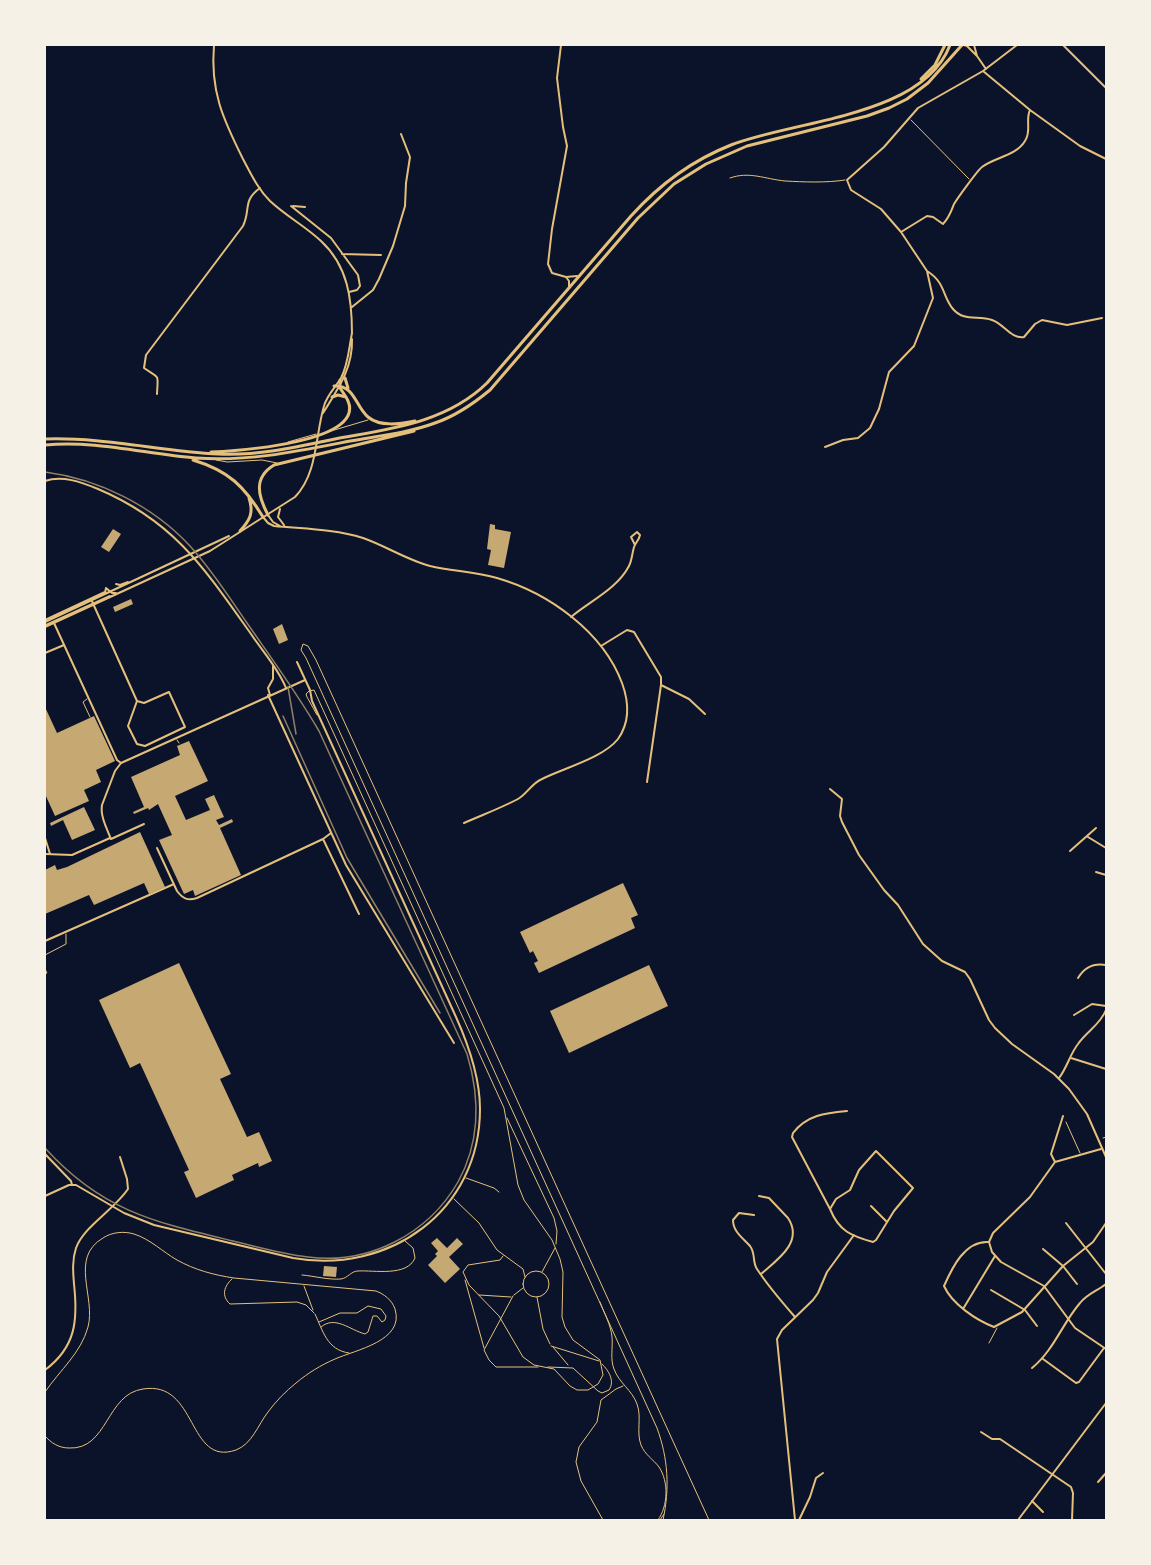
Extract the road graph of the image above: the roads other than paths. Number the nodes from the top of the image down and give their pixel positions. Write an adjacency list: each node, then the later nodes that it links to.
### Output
1 (214, 45): 20 (street)
2 (561, 45): 27 (street)
3 (945, 45): 11 (main road)
4 (950, 45): 11 (main road)
5 (965, 45): 9 (street); 44 (main road)
6 (974, 45): 9 (street)
7 (1017, 45): 10 (street)
8 (1063, 45): 12 (street)
9 (977, 56): 10 (street)
10 (984, 70): 13 (street); 14 (street)
11 (918, 83): 26 (main road)
12 (1106, 88)
13 (1030, 110): 16 (street); 19 (street)
14 (908, 118): 18 (street); 19 (lane)
15 (401, 134): 30 (street)
16 (1106, 159)
17 (730, 178): 18 (lane)
18 (847, 180): 22 (street)
19 (971, 181): 22 (street)
20 (260, 188): 29 (street); 38 (street)
21 (305, 207): 23 (street)
22 (901, 232): 25 (street)
23 (342, 254): 24 (street); 29 (street)
24 (381, 255)
25 (927, 271): 31 (street); 48 (street)
26 (580, 275): 27 (street); 28 (main road)
27 (566, 277): 28 (street)
28 (569, 288): 43 (main road)
29 (349, 292): 30 (street)
30 (352, 307): 32 (street)
31 (1102, 318)
32 (352, 333): 33 (street); 34 (street)
33 (345, 378): 36 (street); 37 (main road)
34 (339, 380): 35 (street); 36 (main road)
35 (334, 386): 36 (main road); 41 (street)
36 (340, 386): 37 (main road); 39 (street); 40 (main road)
37 (349, 390): 42 (main road)
38 (157, 394)
39 (332, 397): 40 (main road); 41 (street)
40 (346, 397): 45 (main road)
41 (323, 413): 55 (street)
42 (372, 420): 43 (main road); 45 (lane)
43 (425, 420): 49 (main road)
44 (436, 423): 51 (main road); 52 (main road)
45 (325, 432): 49 (main road)
46 (45, 440): 49 (main road)
47 (45, 445): 50 (main road)
48 (825, 447)
49 (198, 452)
50 (174, 456): 51 (main road); 54 (main road)
51 (208, 459): 52 (lane)
52 (278, 463): 56 (main road)
53 (45, 481): 75 (street)
54 (248, 493): 57 (main road); 59 (main road)
55 (281, 507): 56 (street); 58 (street)
56 (268, 514): 57 (street); 58 (street)
57 (263, 517): 58 (street); 59 (street)
58 (285, 526): 68 (street)
59 (240, 531): 61 (street); 64 (street)
60 (635, 545): 68 (street)
61 (131, 583): 62 (street); 63 (street)
62 (116, 584)
63 (110, 592): 65 (street); 66 (street); 66 (street)
64 (122, 592): 65 (street); 67 (street)
65 (115, 593): 67 (street)
66 (103, 595): 67 (street); 67 (street)
67 (92, 602): 69 (street); 70 (street); 82 (street)
68 (571, 617): 72 (street)
69 (54, 623): 70 (street); 71 (street)
70 (46, 624)
71 (64, 645): 73 (street); 81 (street)
72 (601, 646): 77 (street); 91 (street)
73 (45, 653)
74 (297, 662): 76 (street)
75 (273, 666): 78 (street); 80 (street)
76 (305, 680): 78 (street); 79 (street)
77 (662, 686): 83 (street); 88 (street)
78 (286, 688): 80 (street)
79 (310, 690): 139 (lane); 147 (street)
80 (269, 695): 85 (street); 93 (street)
81 (89, 699): 84 (lane); 87 (street)
82 (137, 701): 82 (street)
83 (705, 714)
84 (90, 717)
85 (176, 738): 86 (lane); 87 (street)
86 (179, 743)
87 (121, 763): 96 (street)
88 (647, 782)
89 (830, 789): 136 (street)
90 (144, 824): 96 (street)
91 (464, 824)
92 (1096, 828): 95 (street)
93 (331, 833): 97 (street); 133 (street)
94 (45, 837): 105 (street)
95 (1088, 837): 100 (street); 102 (street)
96 (111, 838): 105 (street)
97 (323, 839): 121 (street); 122 (street)
98 (162, 846): 99 (lane)
99 (157, 848): 103 (street)
100 (1106, 848)
101 (164, 851): 103 (lane)
102 (1070, 851)
103 (160, 853): 107 (street)
104 (45, 854): 105 (street)
105 (50, 854)
106 (167, 857): 107 (lane)
107 (163, 859): 109 (street)
108 (169, 861): 109 (lane)
109 (165, 863): 112 (street)
110 (171, 865): 112 (lane)
111 (172, 868): 112 (lane)
112 (167, 869): 116 (street)
113 (1096, 872): 115 (street)
114 (175, 874): 116 (lane)
115 (1106, 875)
116 (171, 876): 118 (street)
117 (177, 880): 118 (lane)
118 (174, 884): 119 (lane); 121 (street); 123 (street)
119 (179, 885)
120 (181, 889): 121 (lane)
121 (177, 891)
122 (359, 914)
123 (65, 932): 124 (street); 125 (lane)
124 (45, 941)
125 (45, 955)
126 (1106, 965): 130 (street)
127 (45, 969): 129 (lane)
128 (52, 971): 129 (lane)
129 (46, 973)
130 (1078, 978)
131 (1106, 1008): 132 (street); 134 (street)
132 (1074, 1015)
133 (454, 1043)
134 (1071, 1058): 135 (street); 136 (street)
135 (1106, 1069)
136 (1059, 1078): 141 (street)
137 (847, 1111): 154 (street)
138 (1063, 1116): 146 (street)
139 (507, 1117): 162 (lane); 162 (lane)
140 (1066, 1122): 143 (lane)
141 (1102, 1148): 143 (street); 145 (street)
142 (45, 1154): 148 (street)
143 (1081, 1155): 146 (street)
144 (120, 1157): 207 (street)
145 (1106, 1157)
146 (1055, 1162): 161 (street)
147 (464, 1178): 149 (lane); 152 (street)
148 (72, 1185): 150 (street); 160 (street)
149 (499, 1192)
150 (45, 1196)
151 (759, 1196): 169 (street)
152 (452, 1197): 160 (street); 165 (lane)
153 (871, 1206): 156 (street)
154 (830, 1209): 156 (street); 159 (street)
155 (754, 1215): 169 (street)
156 (887, 1222): 159 (street)
157 (1066, 1223): 163 (street)
158 (1106, 1223): 163 (street)
159 (855, 1235): 188 (street)
160 (405, 1241): 171 (lane)
161 (989, 1242): 166 (street); 185 (street)
162 (555, 1246): 168 (lane); 203 (lane)
163 (1086, 1247): 167 (street); 170 (street)
164 (1043, 1249): 167 (street)
165 (503, 1256): 172 (lane); 174 (lane)
166 (995, 1256): 178 (street); 185 (street)
167 (1063, 1266): 176 (street); 178 (street)
168 (542, 1272): 172 (lane); 183 (lane)
169 (761, 1274): 188 (street)
170 (1106, 1274)
171 (302, 1275)
172 (525, 1277): 179 (lane)
173 (234, 1278): 175 (lane); 187 (lane); 210 (lane)
174 (465, 1279): 181 (lane); 199 (lane)
175 (303, 1284): 187 (lane); 200 (lane)
176 (1077, 1284)
177 (1106, 1284): 190 (street)
178 (1044, 1286): 186 (street); 190 (street)
179 (524, 1287): 182 (lane); 183 (lane)
180 (991, 1290): 186 (street)
181 (478, 1295): 182 (lane); 189 (lane)
182 (513, 1296): 189 (lane)
183 (537, 1296): 196 (lane)
184 (600, 1300): 208 (lane); 221 (lane); 222 (lane)
185 (963, 1309): 192 (street)
186 (1025, 1310): 192 (street); 193 (street)
187 (314, 1312): 191 (lane)
188 (795, 1317): 223 (street)
189 (501, 1320): 199 (lane); 205 (lane)
190 (1069, 1321): 198 (street); 202 (street)
191 (319, 1322): 194 (lane); 194 (lane)
192 (996, 1326): 195 (lane)
193 (1037, 1326)
194 (321, 1327): 197 (lane)
195 (989, 1343)
196 (551, 1346): 203 (lane); 204 (lane)
197 (336, 1349): 200 (lane); 201 (lane)
198 (1105, 1349): 202 (street)
199 (484, 1350): 205 (lane)
200 (350, 1353): 201 (lane)
201 (336, 1358): 213 (lane)
202 (1043, 1359): 206 (street)
203 (602, 1363): 209 (lane); 209 (lane)
204 (569, 1366): 205 (lane); 209 (lane)
205 (543, 1367): 209 (lane)
206 (1032, 1368)
207 (45, 1370)
208 (625, 1386): 220 (lane); 221 (lane)
209 (594, 1387)
210 (45, 1392)
211 (1106, 1403): 215 (street)
212 (981, 1432): 215 (street)
213 (45, 1437)
214 (823, 1473): 223 (street)
215 (1053, 1473): 218 (street); 225 (street)
216 (1106, 1473): 217 (street)
217 (1098, 1482)
218 (1032, 1501): 219 (street); 224 (street)
219 (1043, 1512)
220 (603, 1520)
221 (660, 1520)
222 (709, 1520)
223 (797, 1520)
224 (1018, 1520)
225 (1072, 1520)

